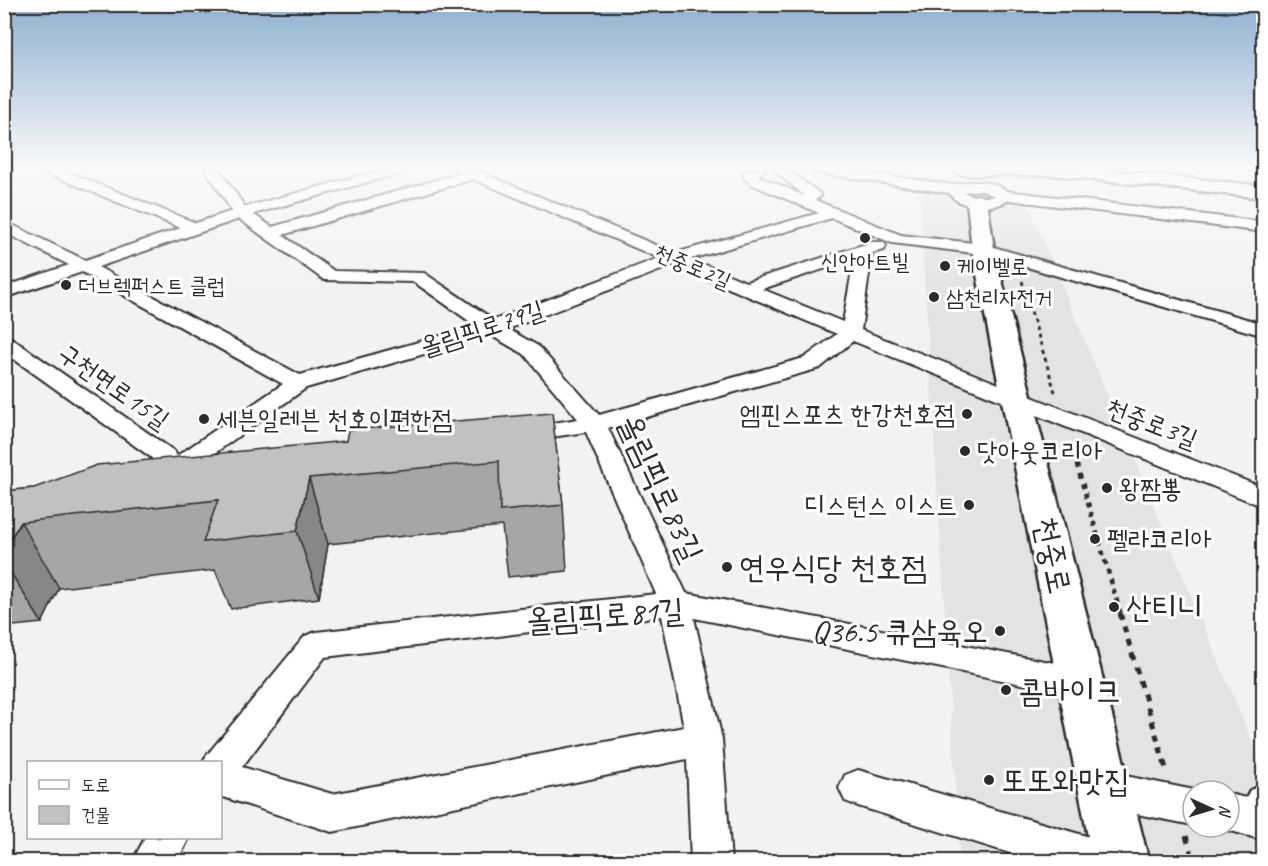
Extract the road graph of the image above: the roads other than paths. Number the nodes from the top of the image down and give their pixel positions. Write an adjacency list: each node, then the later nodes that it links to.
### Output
1 (149, 209): 14 (street)
2 (239, 209): 10 (street)
3 (251, 209): 10 (street)
4 (345, 209): 15 (street, 천중로2길)
5 (560, 209): 19 (street, 천중로2길)
6 (825, 209): 11 (street)
7 (830, 209): 11 (street)
8 (984, 209): 18 (main road, 천중로)
9 (1140, 209): 13 (street)
10 (241, 213): 14 (street); 15 (street, 올림픽로83길)
11 (834, 213): 16 (street); 19 (street, 올림픽로79길)
12 (4, 226): 20 (street)
13 (1263, 227)
14 (195, 228): 20 (street)
15 (270, 233): 23 (street, 올림픽로83길)
16 (898, 240): 17 (street, 천중로2길); 18 (street)
17 (864, 251): 21 (street, 천중로2길); 25 (street)
18 (999, 253): 24 (street); 28 (main road, 천중로)
19 (676, 258): 21 (street, 천중로2길); 23 (street, 올림픽로79길)
20 (83, 266): 22 (street); 27 (street)
21 (746, 288): 25 (street, 천중로2길)
22 (4, 293)
23 (492, 328): 27 (street, 올림픽로79길); 29 (street, 올림픽로83길)
24 (1263, 330)
25 (851, 333): 28 (street, 천중로2길); 29 (street)
26 (4, 342): 32 (street, 구천면로15길)
27 (298, 383): 32 (street, 올림픽로79길)
28 (1019, 402): 33 (street, 천중로3길); 35 (main road, 천중로)
29 (594, 424): 30 (street); 34 (street, 올림픽로83길)
30 (501, 438)
31 (198, 481): 32 (street)
32 (141, 489)
33 (1263, 498)
34 (675, 603): 35 (street, 올림픽로81길); 36 (street, 올림픽로83길); 37 (street, 올림픽로81길)
35 (1081, 682): 40 (main road, 천중로)
36 (704, 739): 38 (street); 46 (street, 올림픽로83길)
37 (222, 764)
38 (222, 779)
39 (858, 788): 47 (street)
40 (1106, 790): 42 (street); 48 (main road, 천중로)
41 (1263, 803): 43 (street)
42 (1181, 804)
43 (1241, 816)
44 (168, 839): 45 (street)
45 (152, 861)
46 (711, 861)
47 (1107, 861)
48 (1121, 861)

